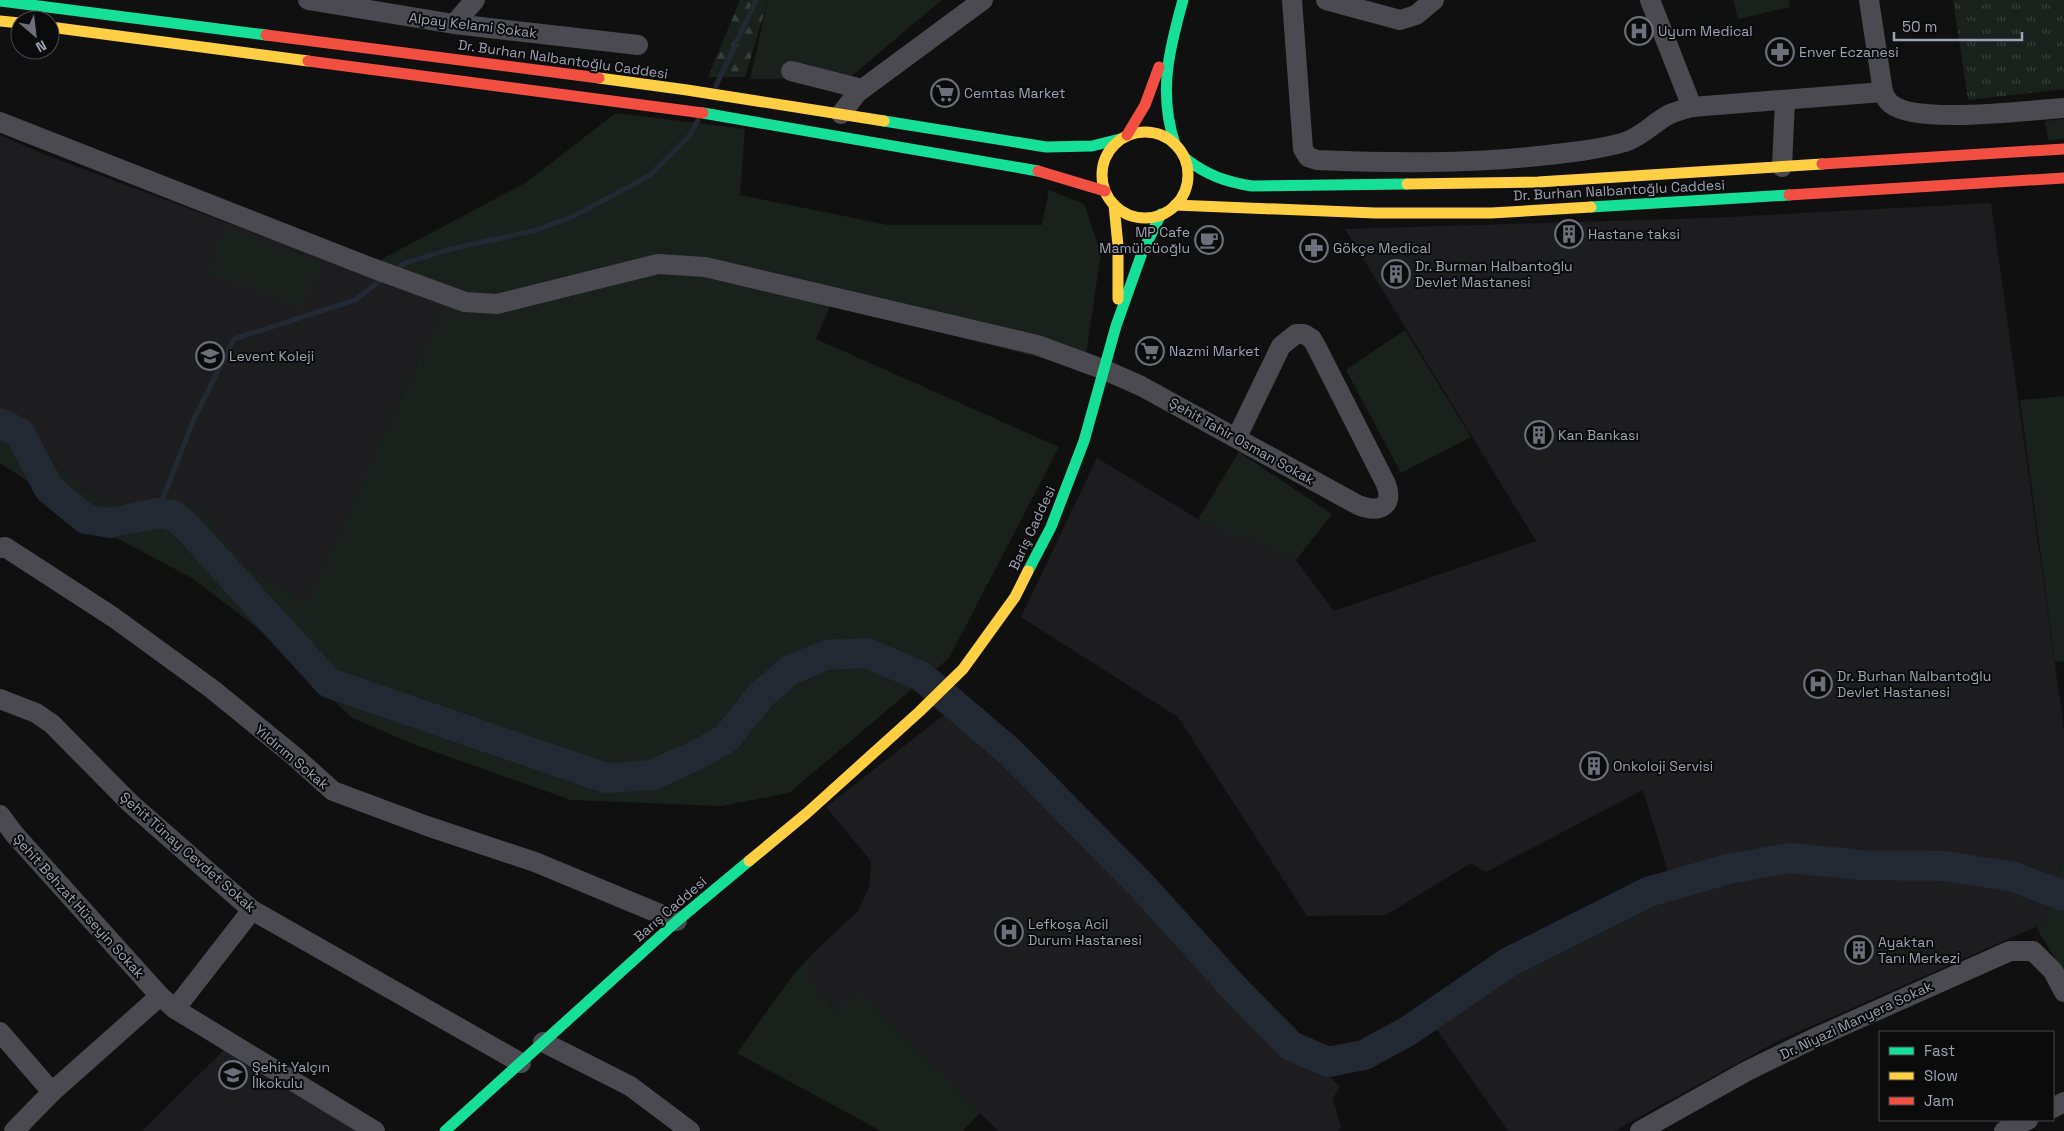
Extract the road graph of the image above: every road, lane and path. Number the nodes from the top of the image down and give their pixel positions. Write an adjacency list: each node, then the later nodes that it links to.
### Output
1 (308, 0): 10 (street, Alpay Kelami Sokak)
2 (475, 0): 13 (street)
3 (1183, 0): 15 (main road)
4 (1292, 0): 21 (street)
5 (1326, 0): 6 (street)
6 (1434, 0)
7 (1650, 0): 21 (street)
8 (1869, 0): 19 (street)
9 (0, 1): 12 (main road, Dr. Burhan Nalbantoğlu Caddesi)
10 (334, 2): 13 (street, Alpay Kelami Sokak)
11 (972, 3): 18 (street)
12 (71, 4): 23 (main road, Dr. Burhan Nalbantoğlu Caddesi)
13 (454, 24): 16 (street, Alpay Kelami Sokak)
14 (60, 28): 31 (main road)
15 (1173, 36): 25 (main road); 26 (main road)
16 (638, 44)
17 (792, 71): 18 (street)
18 (862, 89): 23 (street)
19 (1883, 92): 20 (street); 22 (street)
20 (1785, 100): 21 (street); 29 (street)
21 (1692, 107)
22 (2064, 108)
23 (841, 114): 25 (main road, Dr. Burhan Nalbantoğlu Caddesi)
24 (0, 122): 36 (street, Şehit Tahir Osman Sokak)
25 (1123, 137): 26 (main road); 31 (main road)
26 (1175, 144): 28 (main road)
27 (2064, 149): 29 (main road, Dr. Burhan Nalbantoğlu Caddesi)
28 (1185, 158): 29 (main road, Dr. Burhan Nalbantoğlu Caddesi); 33 (main road)
29 (1782, 167)
30 (2064, 178): 33 (main road, Dr. Burhan Nalbantoğlu Caddesi)
31 (1105, 191): 32 (main road)
32 (1114, 205): 34 (main road); 35 (main road, Bariş Caddesi)
33 (1175, 205): 34 (main road)
34 (1161, 214): 35 (main road, Bariş Caddesi)
35 (1116, 326): 36 (main road, Bariş Caddesi)
36 (1105, 370): 37 (street, Şehit Tahir Osman Sokak); 40 (main road, Bariş Caddesi)
37 (1237, 437): 37 (street, Şehit Tahir Osman Sokak)
38 (0, 548): 43 (street, Yıldırım Sokak)
39 (0, 699): 42 (street, Şehit Tünay Cevdet Sokak)
40 (919, 712): 43 (main road, Barış Caddesi)
41 (0, 815): 45 (street, Şehit Behzat Hüseyin Sokak)
42 (252, 910): 45 (street); 48 (street, Şehit Tünay Cevdet Sokak)
43 (677, 921): 47 (main road, Barış Caddesi)
44 (2064, 992): 55 (street, Dr. Niyazi Manyera Sokak)
45 (167, 1002): 49 (street); 52 (street, Şehit Behzat Hüseyin Sokak)
46 (0, 1032): 49 (street)
47 (543, 1042): 48 (main road, Barış Caddesi); 54 (street)
48 (521, 1063): 53 (main road, Barış Caddesi)
49 (52, 1092): 51 (street)
50 (2026, 1121): 56 (street)
51 (14, 1131)
52 (375, 1131)
53 (445, 1131)
54 (690, 1131)
55 (1640, 1131)
56 (2004, 1131)

